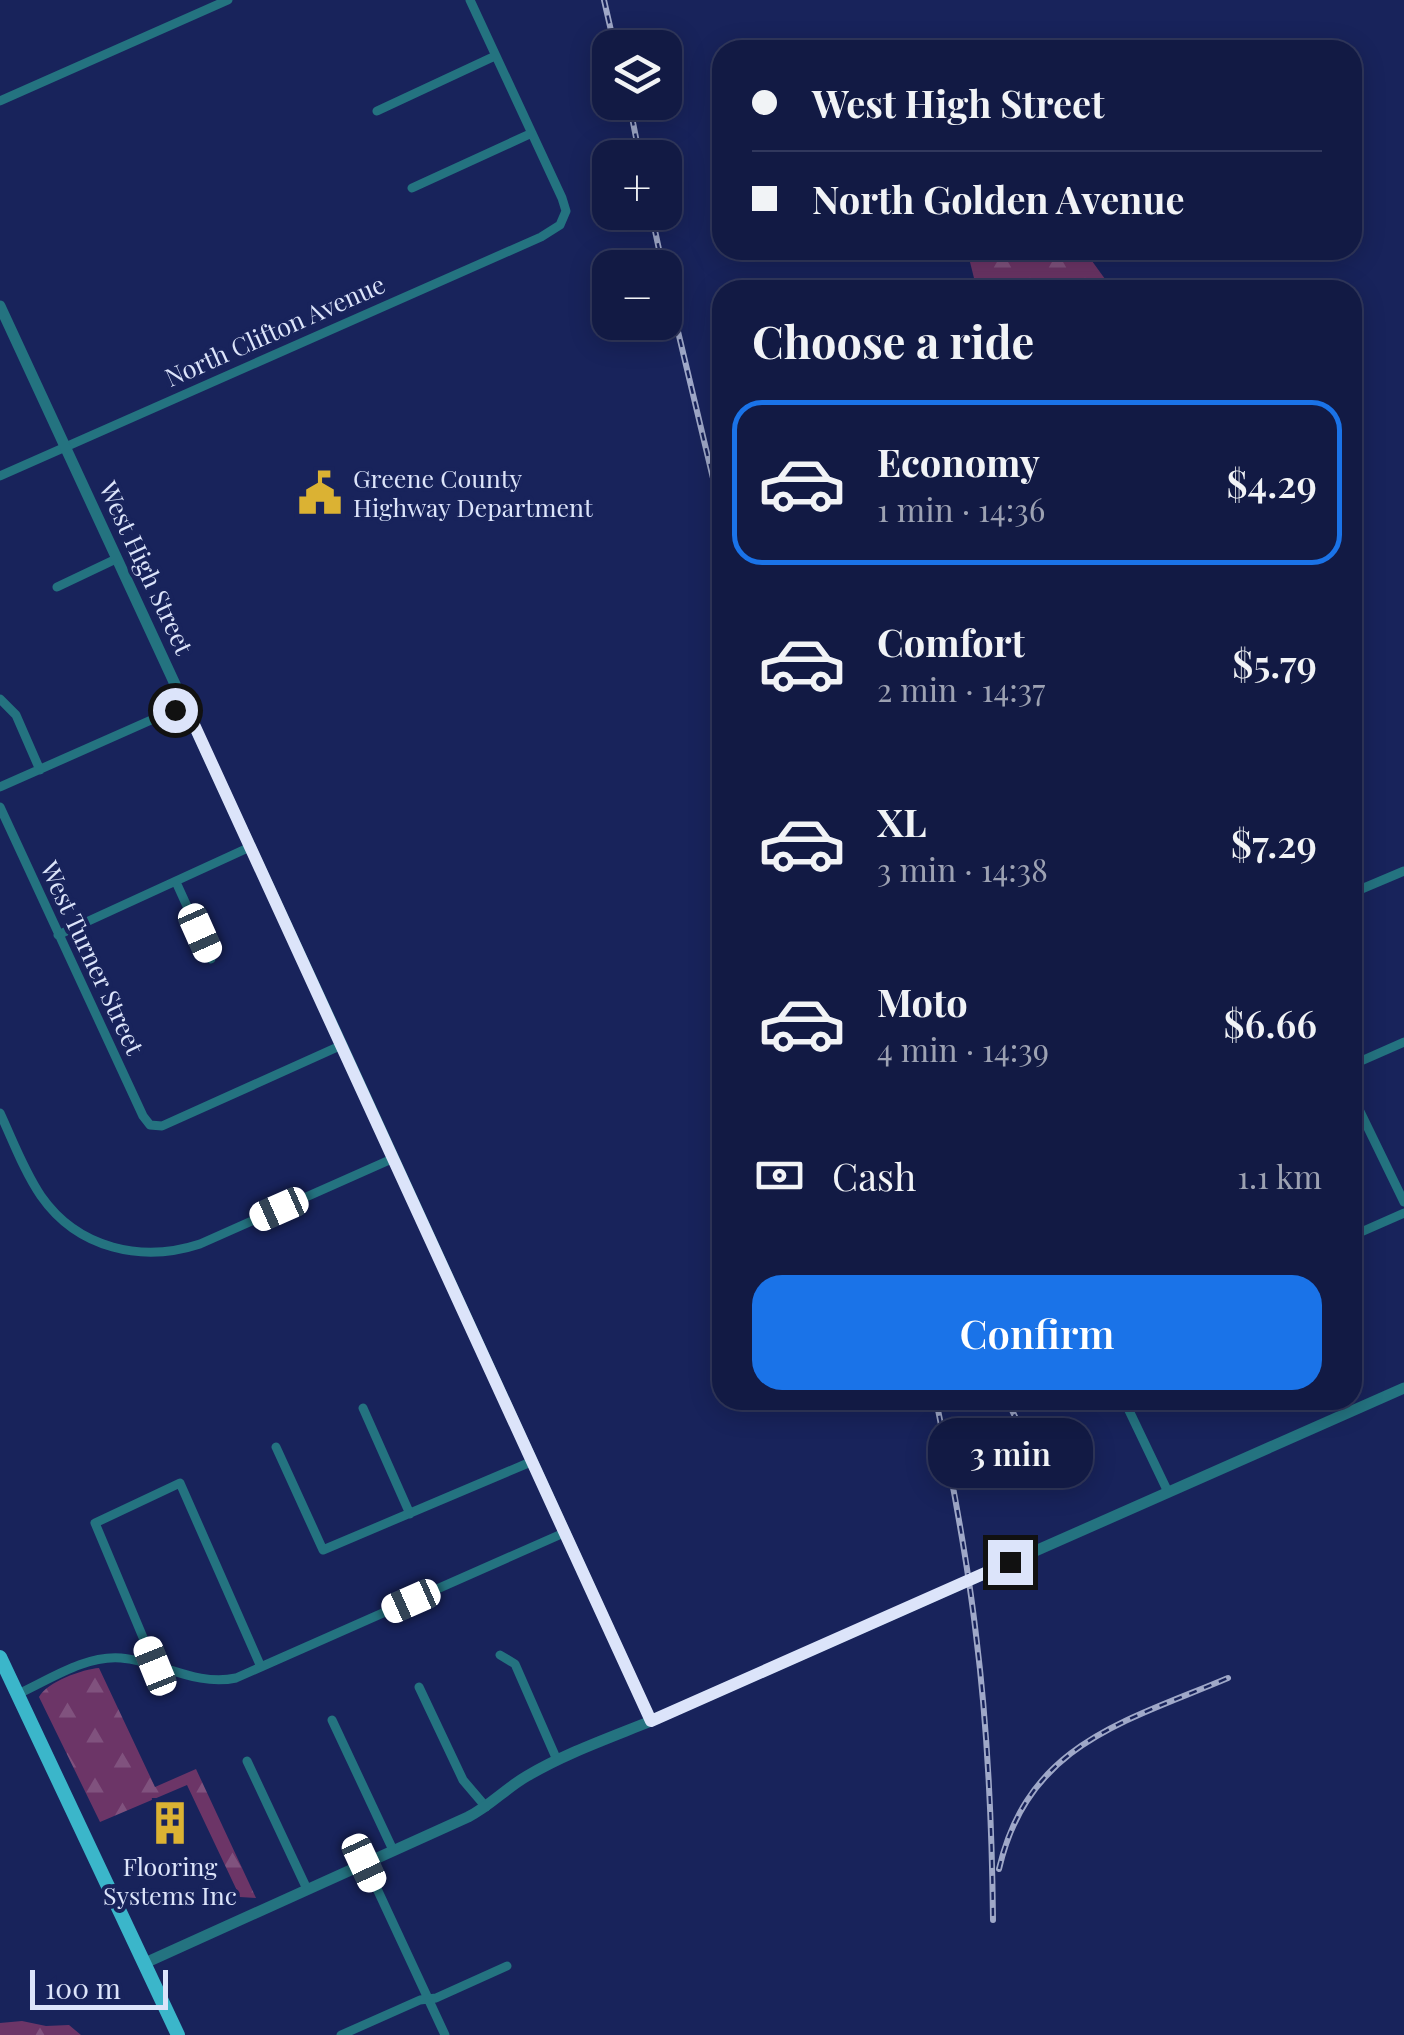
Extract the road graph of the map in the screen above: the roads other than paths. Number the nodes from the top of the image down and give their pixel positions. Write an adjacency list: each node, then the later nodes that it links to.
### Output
1 (228, 0): 4 (street)
2 (470, 0): 3 (street)
3 (496, 56): 5 (street); 6 (street)
4 (0, 101)
5 (377, 111)
6 (532, 133): 7 (street); 10 (street, North Clifton Avenue)
7 (412, 188)
8 (0, 306): 9 (street, West High Street)
9 (4, 325): 10 (street, West High Street)
10 (66, 446): 11 (street, North Clifton Avenue); 12 (street, West High Street)
11 (0, 476)
12 (116, 559): 13 (street); 15 (street, West High Street)
13 (57, 587)
14 (0, 698): 16 (street)
15 (185, 705): 16 (street); 19 (street, West High Street)
16 (40, 770): 17 (street)
17 (0, 788)
18 (0, 807): 23 (street, West Turner Street)
19 (250, 847): 21 (street); 26 (street, West High Street)
20 (1404, 871): 22 (street)
21 (176, 882): 23 (street); 24 (street)
22 (1362, 889)
23 (58, 935): 26 (street, West Turner Street)
24 (211, 959)
25 (1404, 1042): 27 (street)
26 (342, 1045): 31 (street, West High Street)
27 (1362, 1061)
28 (0, 1113): 30 (street)
29 (1362, 1116): 32 (street)
30 (4, 1132): 31 (street)
31 (394, 1158): 41 (street, West High Street)
32 (1404, 1202)
33 (1404, 1213): 34 (street)
34 (1362, 1232)
35 (1404, 1388): 36 (street)
36 (1362, 1407)
37 (363, 1408): 43 (street)
38 (1129, 1410): 42 (street)
39 (1354, 1410): 42 (street)
40 (276, 1447): 43 (street)
41 (532, 1461): 43 (street); 44 (street, West High Street)
42 (1168, 1492): 52 (street)
43 (410, 1514)
44 (566, 1532): 48 (street); 52 (street, West High Street)
45 (500, 1655): 53 (street)
46 (0, 1657): 50 (main road)
47 (155, 1666): 48 (street); 48 (street); 50 (street)
48 (261, 1667)
49 (419, 1687): 55 (street)
50 (18, 1694): 59 (main road)
51 (332, 1720): 56 (street)
52 (651, 1721): 53 (street)
53 (557, 1760): 55 (street)
54 (247, 1761): 58 (street)
55 (486, 1807): 56 (street)
56 (393, 1850): 57 (street)
57 (364, 1863): 58 (street); 61 (street)
58 (308, 1890): 59 (street)
59 (144, 1963): 62 (main road)
60 (507, 1966): 61 (street)
61 (428, 1999): 63 (street); 64 (street)
62 (178, 2035)
63 (341, 2035)
64 (445, 2035)

